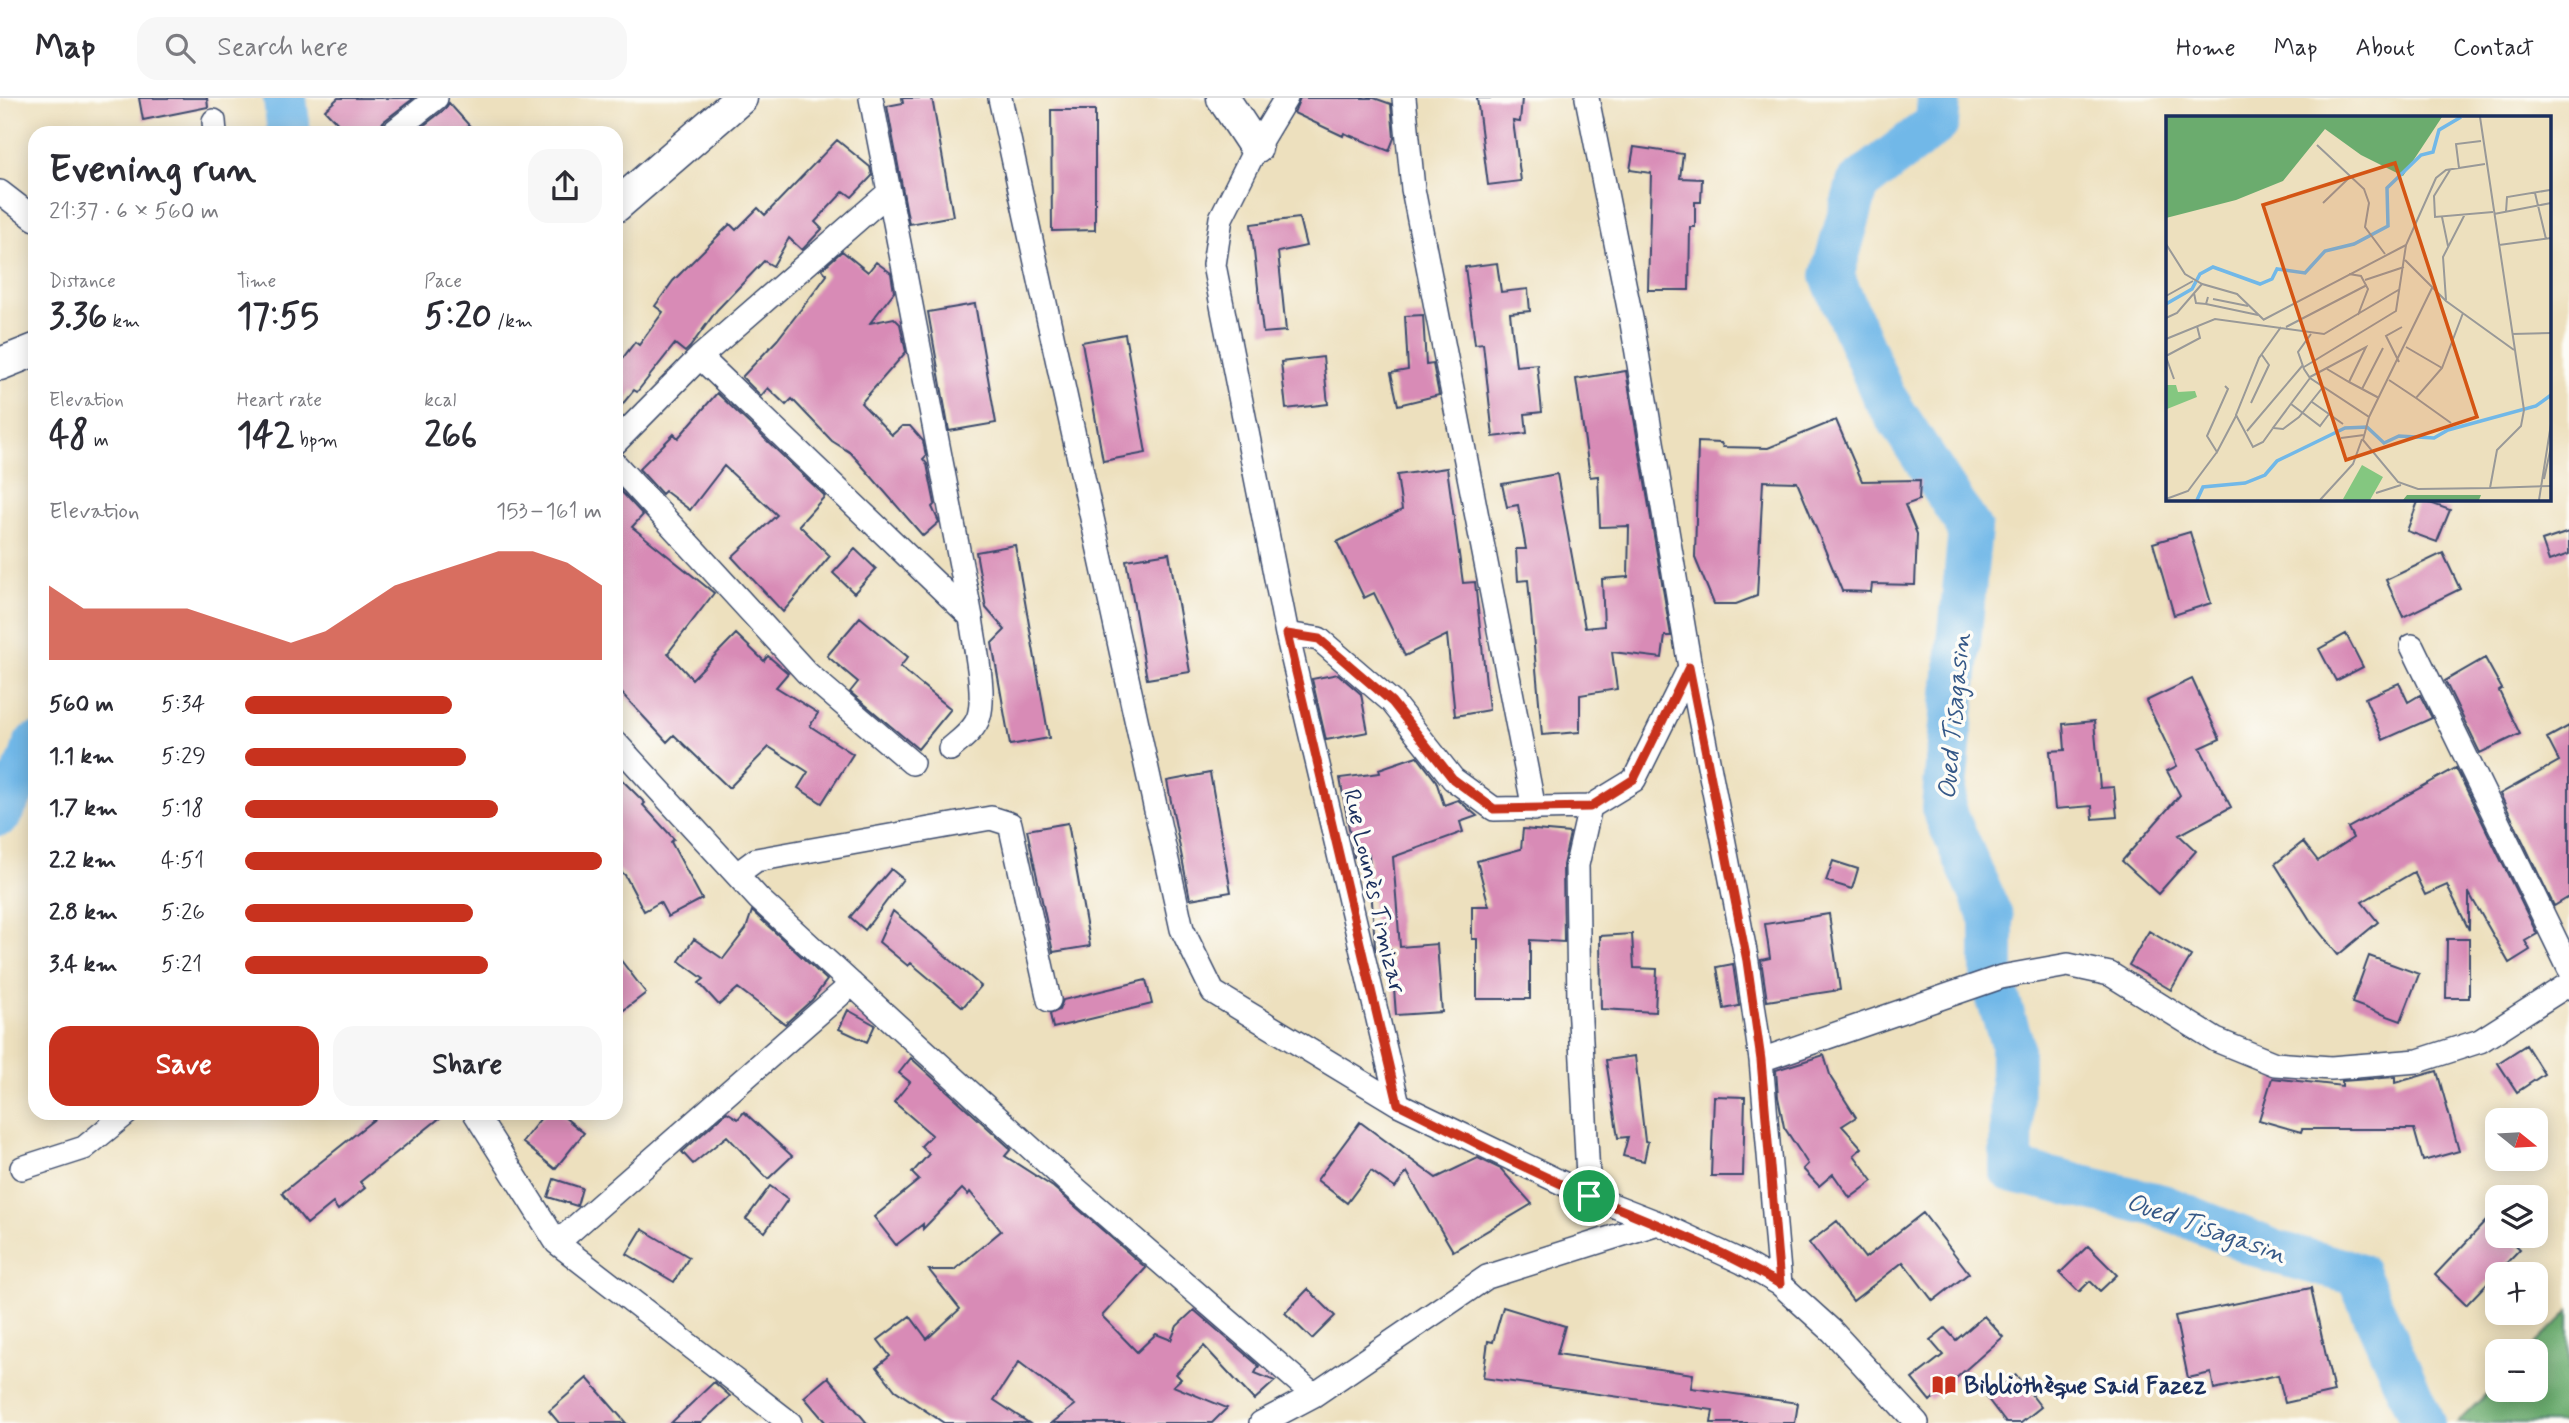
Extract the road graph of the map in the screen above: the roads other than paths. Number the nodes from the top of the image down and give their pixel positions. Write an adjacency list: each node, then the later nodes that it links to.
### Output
1 (436, 98): 9 (street)
2 (870, 98): 12 (street)
3 (1000, 98): 35 (street)
4 (1223, 98): 10 (street)
5 (1286, 98): 10 (street, Rue Lounès Timizar)
6 (1404, 98): 28 (street)
7 (1587, 98): 23 (street)
8 (738, 99): 13 (street)
9 (401, 126)
10 (1256, 148): 21 (street, Rue Lounès Timizar)
11 (0, 192): 14 (street)
12 (887, 194): 16 (street); 20 (street)
13 (623, 200)
14 (28, 214)
15 (28, 353): 17 (street)
16 (700, 357): 18 (street); 20 (street)
17 (0, 364)
18 (623, 435)
19 (623, 473): 26 (street)
20 (971, 617): 24 (street)
21 (1287, 634): 28 (street); 35 (street, Rue Lounès Timizar)
22 (2412, 646): 30 (street)
23 (1689, 667): 27 (street); 34 (street)
24 (950, 749)
25 (623, 751): 29 (street)
26 (912, 763)
27 (1590, 807): 28 (street); 39 (street)
28 (1534, 809)
29 (737, 874): 31 (street); 33 (street)
30 (2569, 968)
31 (852, 984): 41 (street); 43 (street)
32 (2569, 984): 34 (street)
33 (1049, 1000)
34 (1761, 1060): 42 (street)
35 (1398, 1104): 39 (street)
36 (118, 1120): 38 (street)
37 (479, 1120): 41 (street)
38 (22, 1168)
39 (1589, 1196): 40 (street)
40 (1658, 1223): 42 (street); 43 (street)
41 (557, 1244): 44 (street)
42 (1780, 1284): 46 (street)
43 (1314, 1395): 45 (street)
44 (790, 1423)
45 (1261, 1423)
46 (1917, 1423)

